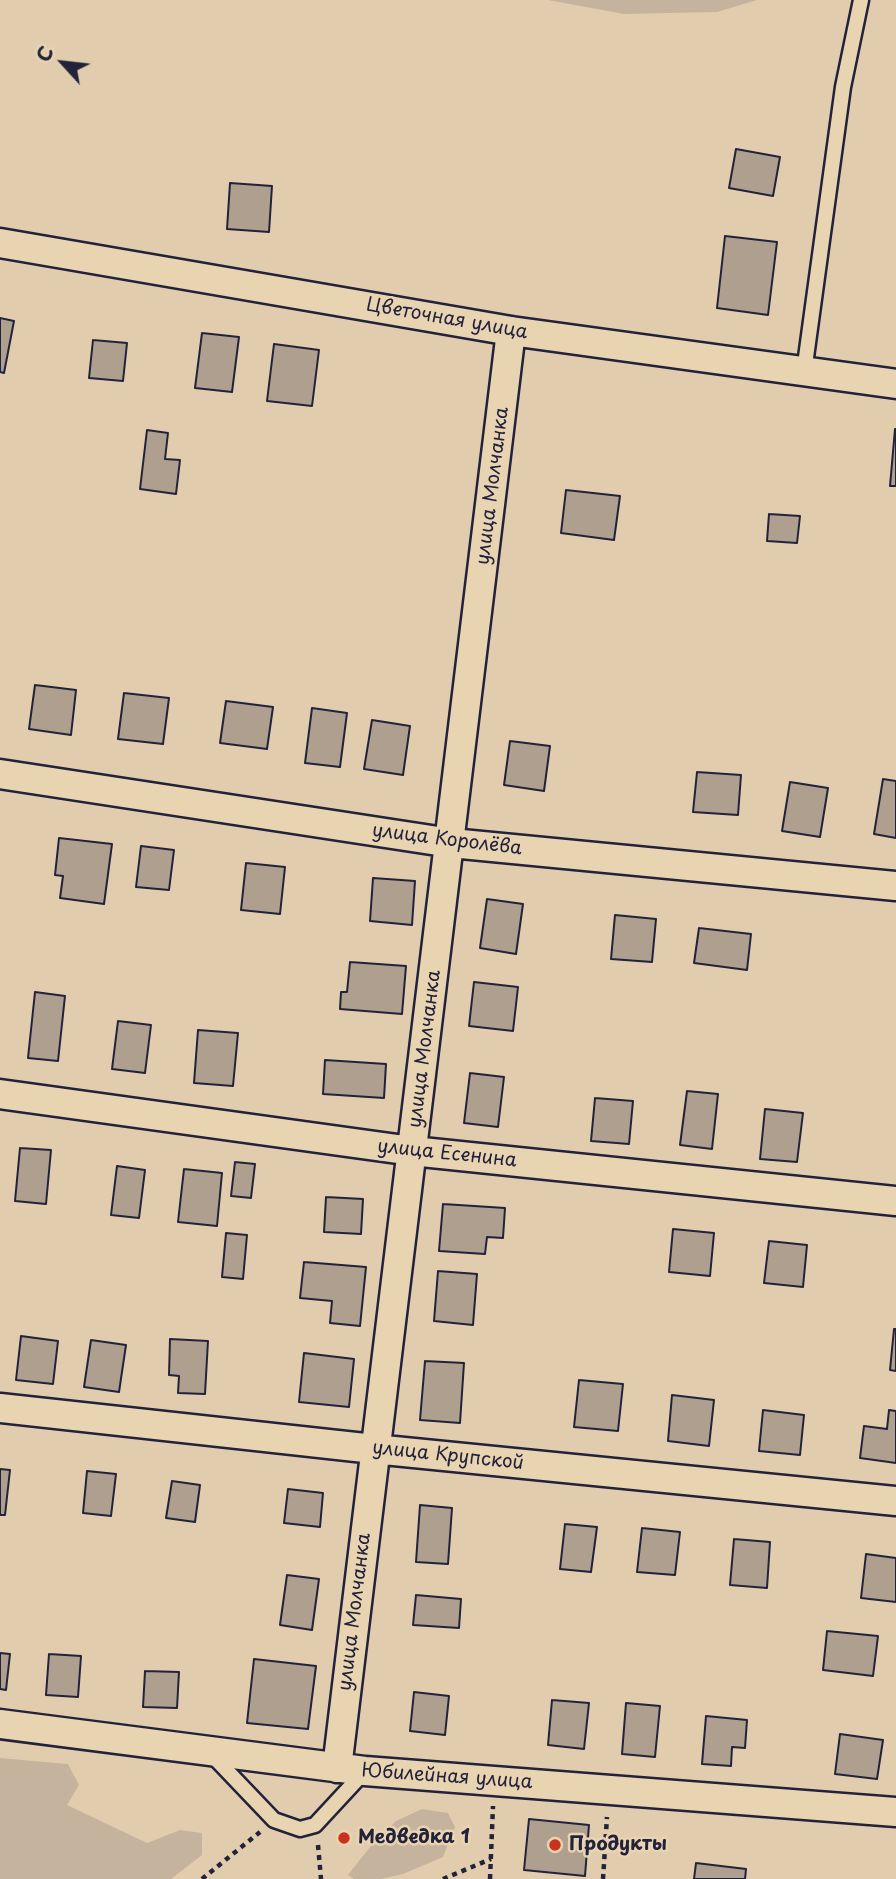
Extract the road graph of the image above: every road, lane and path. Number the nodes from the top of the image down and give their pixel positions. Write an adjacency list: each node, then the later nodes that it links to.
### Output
1 (861, 0): 4 (lane)
2 (0, 243): 3 (street, Цветочная улица)
3 (511, 331): 4 (street, Цветочная улица); 7 (street, улица Молчанка)
4 (804, 372): 5 (street, Цветочная улица)
5 (896, 384)
6 (0, 774): 7 (street, улица Королёва)
7 (451, 843): 8 (street, улица Королёва); 10 (street, улица Молчанка)
8 (896, 886)
9 (0, 1094): 10 (street, улица Есенина)
10 (412, 1151): 11 (street, улица Есенина); 13 (street, улица Молчанка)
11 (896, 1201)
12 (0, 1408): 13 (street, улица Крупской)
13 (374, 1449): 14 (street, улица Крупской); 17 (street, улица Молчанка)
14 (896, 1501)
15 (0, 1724): 16 (street, Юбилейная улица)
16 (211, 1754): 17 (street, Юбилейная улица); 21 (lane)
17 (351, 1770): 18 (street, Юбилейная улица); 22 (lane)
18 (494, 1781): 19 (street, Юбилейная улица); 23 (path)
19 (610, 1790): 20 (street, Юбилейная улица); 28 (path)
20 (896, 1812)
21 (274, 1820): 22 (lane); 24 (path)
22 (316, 1825): 25 (path)
23 (491, 1859): 26 (path); 27 (path)
24 (202, 1879)
25 (321, 1879)
26 (443, 1879)
27 (490, 1879)
28 (603, 1879)

